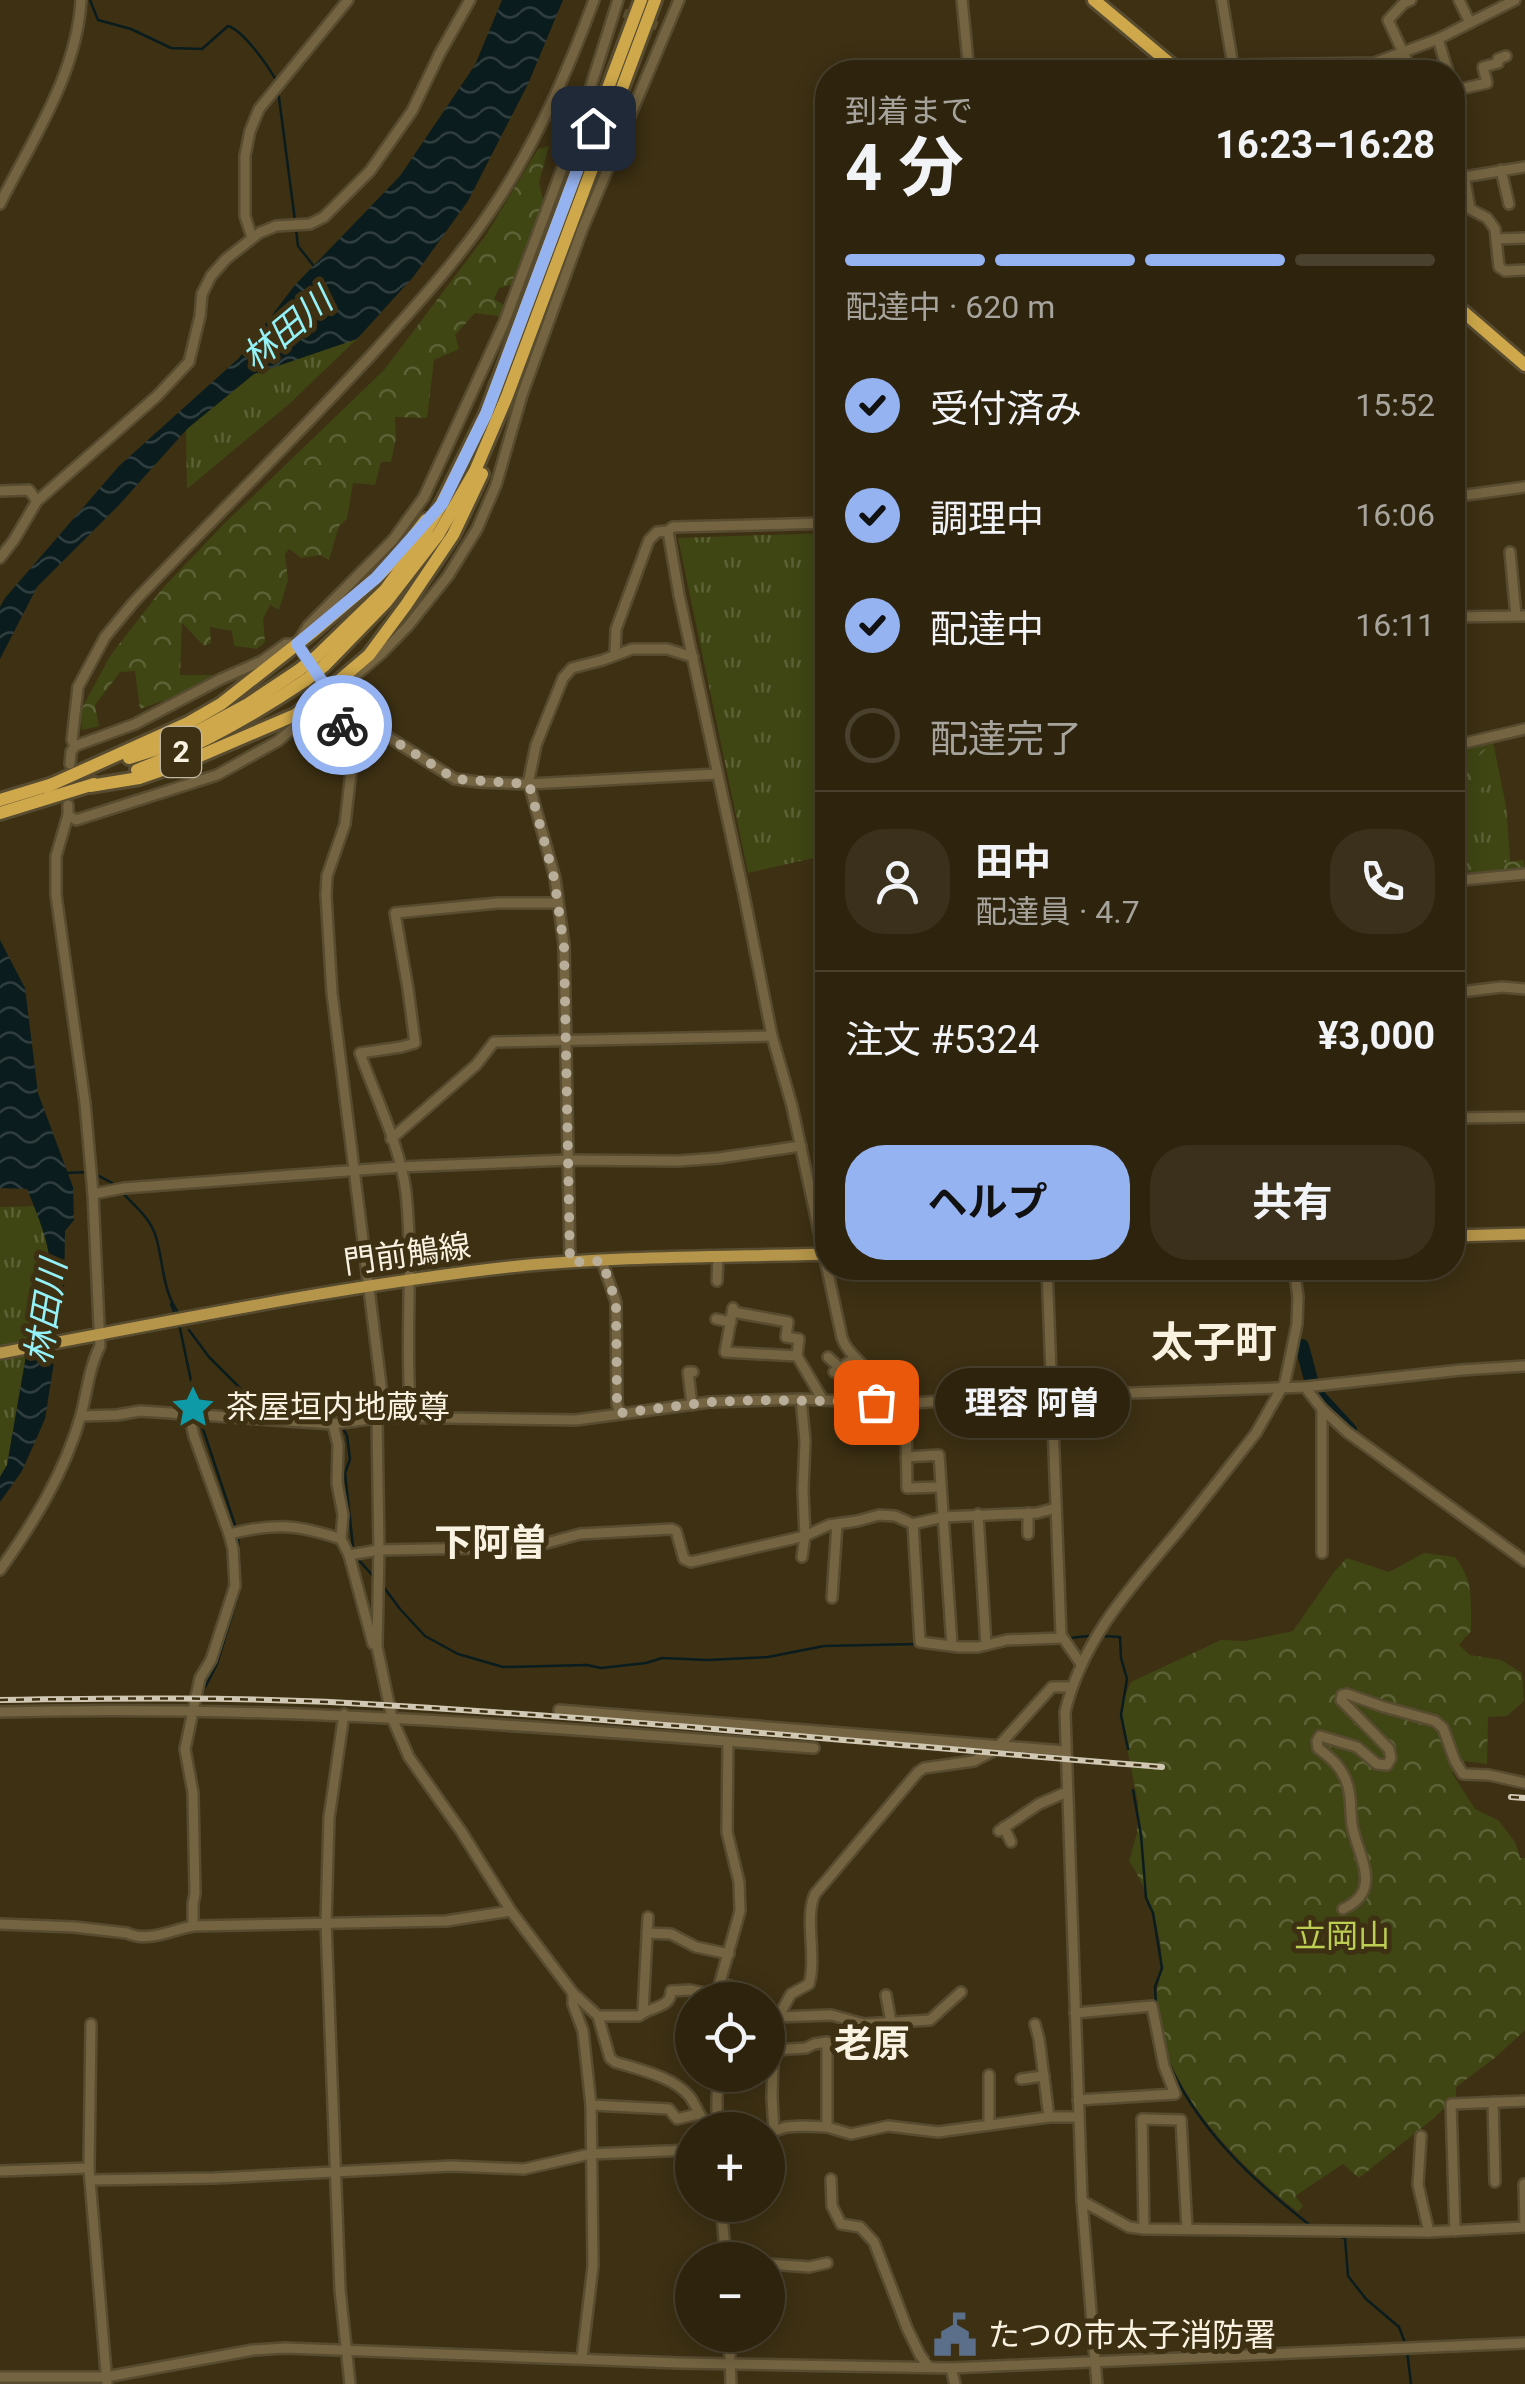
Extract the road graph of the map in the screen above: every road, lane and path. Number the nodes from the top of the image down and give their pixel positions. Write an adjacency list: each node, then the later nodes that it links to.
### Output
1 (80, 0): 33 (street)
2 (348, 0): 36 (street)
3 (470, 0): 36 (street)
4 (594, 0): 63 (street)
5 (634, 0): 28 (highway)
6 (642, 0): 28 (highway, 2)
7 (657, 0): 17 (highway)
8 (679, 0): 17 (street)
9 (962, 0): 21 (street)
10 (1094, 0): 22 (highway)
11 (1222, 0): 23 (street)
12 (1412, 0): 19 (street)
13 (1460, 0): 16 (street)
14 (1516, 0): 16 (street)
15 (619, 8): 47 (street)
16 (1470, 23): 18 (street)
17 (658, 24): 42 (highway, 2); 42 (street)
18 (1438, 38): 19 (street); 26 (street)
19 (1402, 52): 24 (street); 25 (street)
20 (1506, 56): 27 (street)
21 (968, 60)
22 (1166, 60)
23 (1233, 60)
24 (1382, 60)
25 (1406, 60)
26 (1444, 60)
27 (1465, 87)
28 (606, 93): 47 (highway, 2)
29 (1525, 167): 30 (street)
30 (1501, 170): 31 (street); 35 (street)
31 (1465, 175)
32 (1465, 180): 38 (street)
33 (5, 184): 34 (street)
34 (0, 204)
35 (1509, 204)
36 (252, 238): 46 (street)
37 (1525, 238): 38 (street)
38 (1496, 239): 39 (street)
39 (1525, 270)
40 (1465, 313): 41 (highway)
41 (1525, 365)
42 (515, 395): 57 (highway, 2); 59 (highway); 59 (street)
43 (1525, 487): 45 (street)
44 (0, 491): 46 (street)
45 (1465, 495)
46 (37, 501): 51 (street)
47 (433, 501): 54 (highway); 57 (highway, 2)
48 (815, 522): 49 (street)
49 (668, 531): 55 (street); 56 (street)
50 (1510, 552): 52 (street)
51 (0, 558)
52 (1520, 616): 53 (street)
53 (1465, 617)
54 (297, 644): 59 (street); 63 (street); 68 (highway)
55 (615, 655): 56 (street); 66 (street)
56 (693, 657): 65 (street)
57 (320, 661): 58 (highway, 2, bridge)
58 (302, 675): 67 (highway, 2); 68 (highway, 2)
59 (330, 693): 61 (street); 67 (highway); 85 (street)
60 (1525, 729): 62 (street)
61 (347, 740): 66 (street); 84 (street)
62 (1465, 743)
63 (75, 746): 64 (street)
64 (70, 764)
65 (717, 774): 66 (street); 76 (street)
66 (528, 784): 73 (street)
67 (90, 786): 68 (highway, 2)
68 (45, 793): 69 (highway, 2); 70 (highway, 2)
69 (0, 800)
70 (0, 813)
71 (1525, 874): 72 (street)
72 (1465, 880)
73 (557, 903): 77 (street); 80 (street)
74 (1525, 989): 75 (street)
75 (1465, 991)
76 (772, 1036): 77 (street); 81 (street)
77 (567, 1042): 80 (street); 82 (street)
78 (1525, 1117): 79 (street)
79 (1465, 1118)
80 (391, 1139): 83 (street)
81 (800, 1146): 82 (street); 86 (street)
82 (566, 1160): 83 (street); 92 (street)
83 (400, 1167): 84 (street); 96 (street)
84 (353, 1169): 85 (street); 98 (street)
85 (93, 1194): 101 (street)
86 (815, 1208)
87 (1525, 1234): 88 (main road)
88 (1465, 1236)
89 (815, 1254): 90 (main road, 門前鵤線)
90 (718, 1257): 91 (main road, 門前鵤線); 97 (street)
91 (602, 1261): 92 (main road, 門前鵤線); 117 (street)
92 (570, 1262): 96 (main road, 門前鵤線)
93 (831, 1280): 105 (street)
94 (1047, 1280): 110 (street)
95 (1296, 1280): 109 (street)
96 (411, 1281): 98 (main road, 門前鵤線); 120 (street)
97 (716, 1281)
98 (368, 1287): 101 (main road, 門前鵤線); 121 (street)
99 (732, 1314): 100 (street); 103 (street); 103 (street)
100 (716, 1318)
101 (97, 1335): 102 (main road, 門前鵤線); 119 (street)
102 (0, 1352)
103 (797, 1356): 112 (street)
104 (828, 1357): 105 (street)
105 (854, 1358): 113 (street)
106 (1525, 1366): 108 (street)
107 (693, 1372): 115 (street)
108 (1310, 1386): 109 (street); 116 (street)
109 (1282, 1387): 110 (street); 148 (street)
110 (1052, 1392): 114 (street); 125 (street)
111 (801, 1399): 112 (street); 115 (street); 133 (street)
112 (823, 1400): 113 (street)
113 (876, 1402): 114 (street)
114 (909, 1404): 123 (street)
115 (692, 1405): 117 (street)
116 (1322, 1410): 136 (street); 139 (street)
117 (620, 1413): 120 (street)
118 (189, 1414): 119 (street); 122 (street); 131 (street)
119 (81, 1416): 140 (street)
120 (411, 1417): 121 (street)
121 (381, 1418): 122 (street); 135 (street)
122 (333, 1424): 134 (street)
123 (906, 1457): 124 (street); 124 (street)
124 (940, 1486): 128 (street)
125 (1056, 1508): 126 (street); 144 (street)
126 (1028, 1513): 127 (street); 132 (street)
127 (978, 1514): 128 (street); 145 (street)
128 (943, 1517): 130 (street); 141 (street)
129 (837, 1524): 130 (street); 133 (street); 143 (street)
130 (912, 1524): 146 (street)
131 (229, 1534): 134 (street); 150 (street)
132 (1028, 1534)
133 (805, 1536): 135 (street); 138 (street)
134 (341, 1538): 137 (street)
135 (379, 1550): 137 (street); 147 (street)
136 (1322, 1553)
137 (349, 1555): 147 (street)
138 (802, 1557)
139 (1525, 1561)
140 (0, 1570)
141 (948, 1582): 142 (street); 146 (street)
142 (936, 1584)
143 (832, 1598)
144 (1061, 1638): 145 (street); 148 (street)
145 (986, 1645): 146 (street)
146 (952, 1646)
147 (377, 1647): 154 (street)
148 (1081, 1664): 149 (street)
149 (1071, 1687): 156 (street); 158 (street)
150 (195, 1710): 152 (street); 153 (street); 167 (street)
151 (559, 1710): 156 (street)
152 (0, 1712)
153 (344, 1714): 154 (street); 165 (street)
154 (392, 1718): 155 (street); 163 (street)
155 (728, 1742): 157 (street); 169 (street)
156 (998, 1747): 158 (street); 175 (street)
157 (814, 1748)
158 (1065, 1751): 160 (street)
159 (1525, 1782): 162 (street)
160 (1068, 1792): 161 (street); 177 (street)
161 (1011, 1842)
162 (1343, 1909)
163 (511, 1911): 165 (street); 173 (street)
164 (648, 1917): 168 (street)
165 (326, 1923): 167 (street); 202 (street)
166 (0, 1924): 167 (street)
167 (193, 1926)
168 (647, 1932): 169 (street); 176 (street)
169 (729, 1954): 170 (street)
170 (721, 1982)
171 (675, 1991): 176 (street)
172 (962, 1992): 180 (street)
173 (573, 1993): 178 (street); 190 (street)
174 (886, 1995): 180 (street)
175 (785, 2005)
176 (644, 2012): 178 (street)
177 (1075, 2012): 187 (street); 187 (street)
178 (598, 2016): 191 (street)
179 (785, 2018): 180 (street)
180 (890, 2022)
181 (91, 2024): 201 (street)
182 (1035, 2024): 185 (street)
183 (785, 2047): 197 (street)
184 (989, 2075): 195 (street)
185 (1044, 2076): 186 (street); 194 (street)
186 (1021, 2079)
187 (1078, 2100): 192 (street)
188 (1525, 2101): 189 (street)
189 (1493, 2102): 206 (street); 211 (street)
190 (591, 2105): 193 (street); 200 (street)
191 (697, 2112)
192 (1079, 2116): 194 (street); 208 (street)
193 (675, 2117)
194 (1049, 2117): 195 (street)
195 (989, 2125): 197 (street)
196 (785, 2127): 197 (street)
197 (828, 2127)
198 (1421, 2136): 212 (street)
199 (675, 2151): 200 (street)
200 (590, 2154): 202 (street); 218 (street)
201 (88, 2168): 203 (street); 205 (street)
202 (337, 2170): 205 (street); 216 (street)
203 (0, 2171)
204 (831, 2178): 221 (street)
205 (90, 2180): 224 (street)
206 (1496, 2182)
207 (1524, 2184): 211 (street)
208 (1082, 2202): 209 (street); 219 (street)
209 (1144, 2229): 210 (street); 210 (street)
210 (1187, 2230): 212 (street)
211 (1456, 2231): 212 (street)
212 (1429, 2232)
213 (827, 2263): 214 (street)
214 (785, 2265)
215 (1525, 2344): 219 (street)
216 (346, 2349): 218 (street); 224 (street); 225 (street)
217 (730, 2352): 220 (street)
218 (582, 2358): 220 (street)
219 (1095, 2363): 222 (street); 228 (street)
220 (730, 2364): 221 (street); 226 (street)
221 (929, 2367): 222 (street)
222 (951, 2368): 227 (street)
223 (0, 2377): 224 (street)
224 (107, 2380)
225 (350, 2384)
226 (731, 2384)
227 (955, 2384)
228 (1097, 2384)

